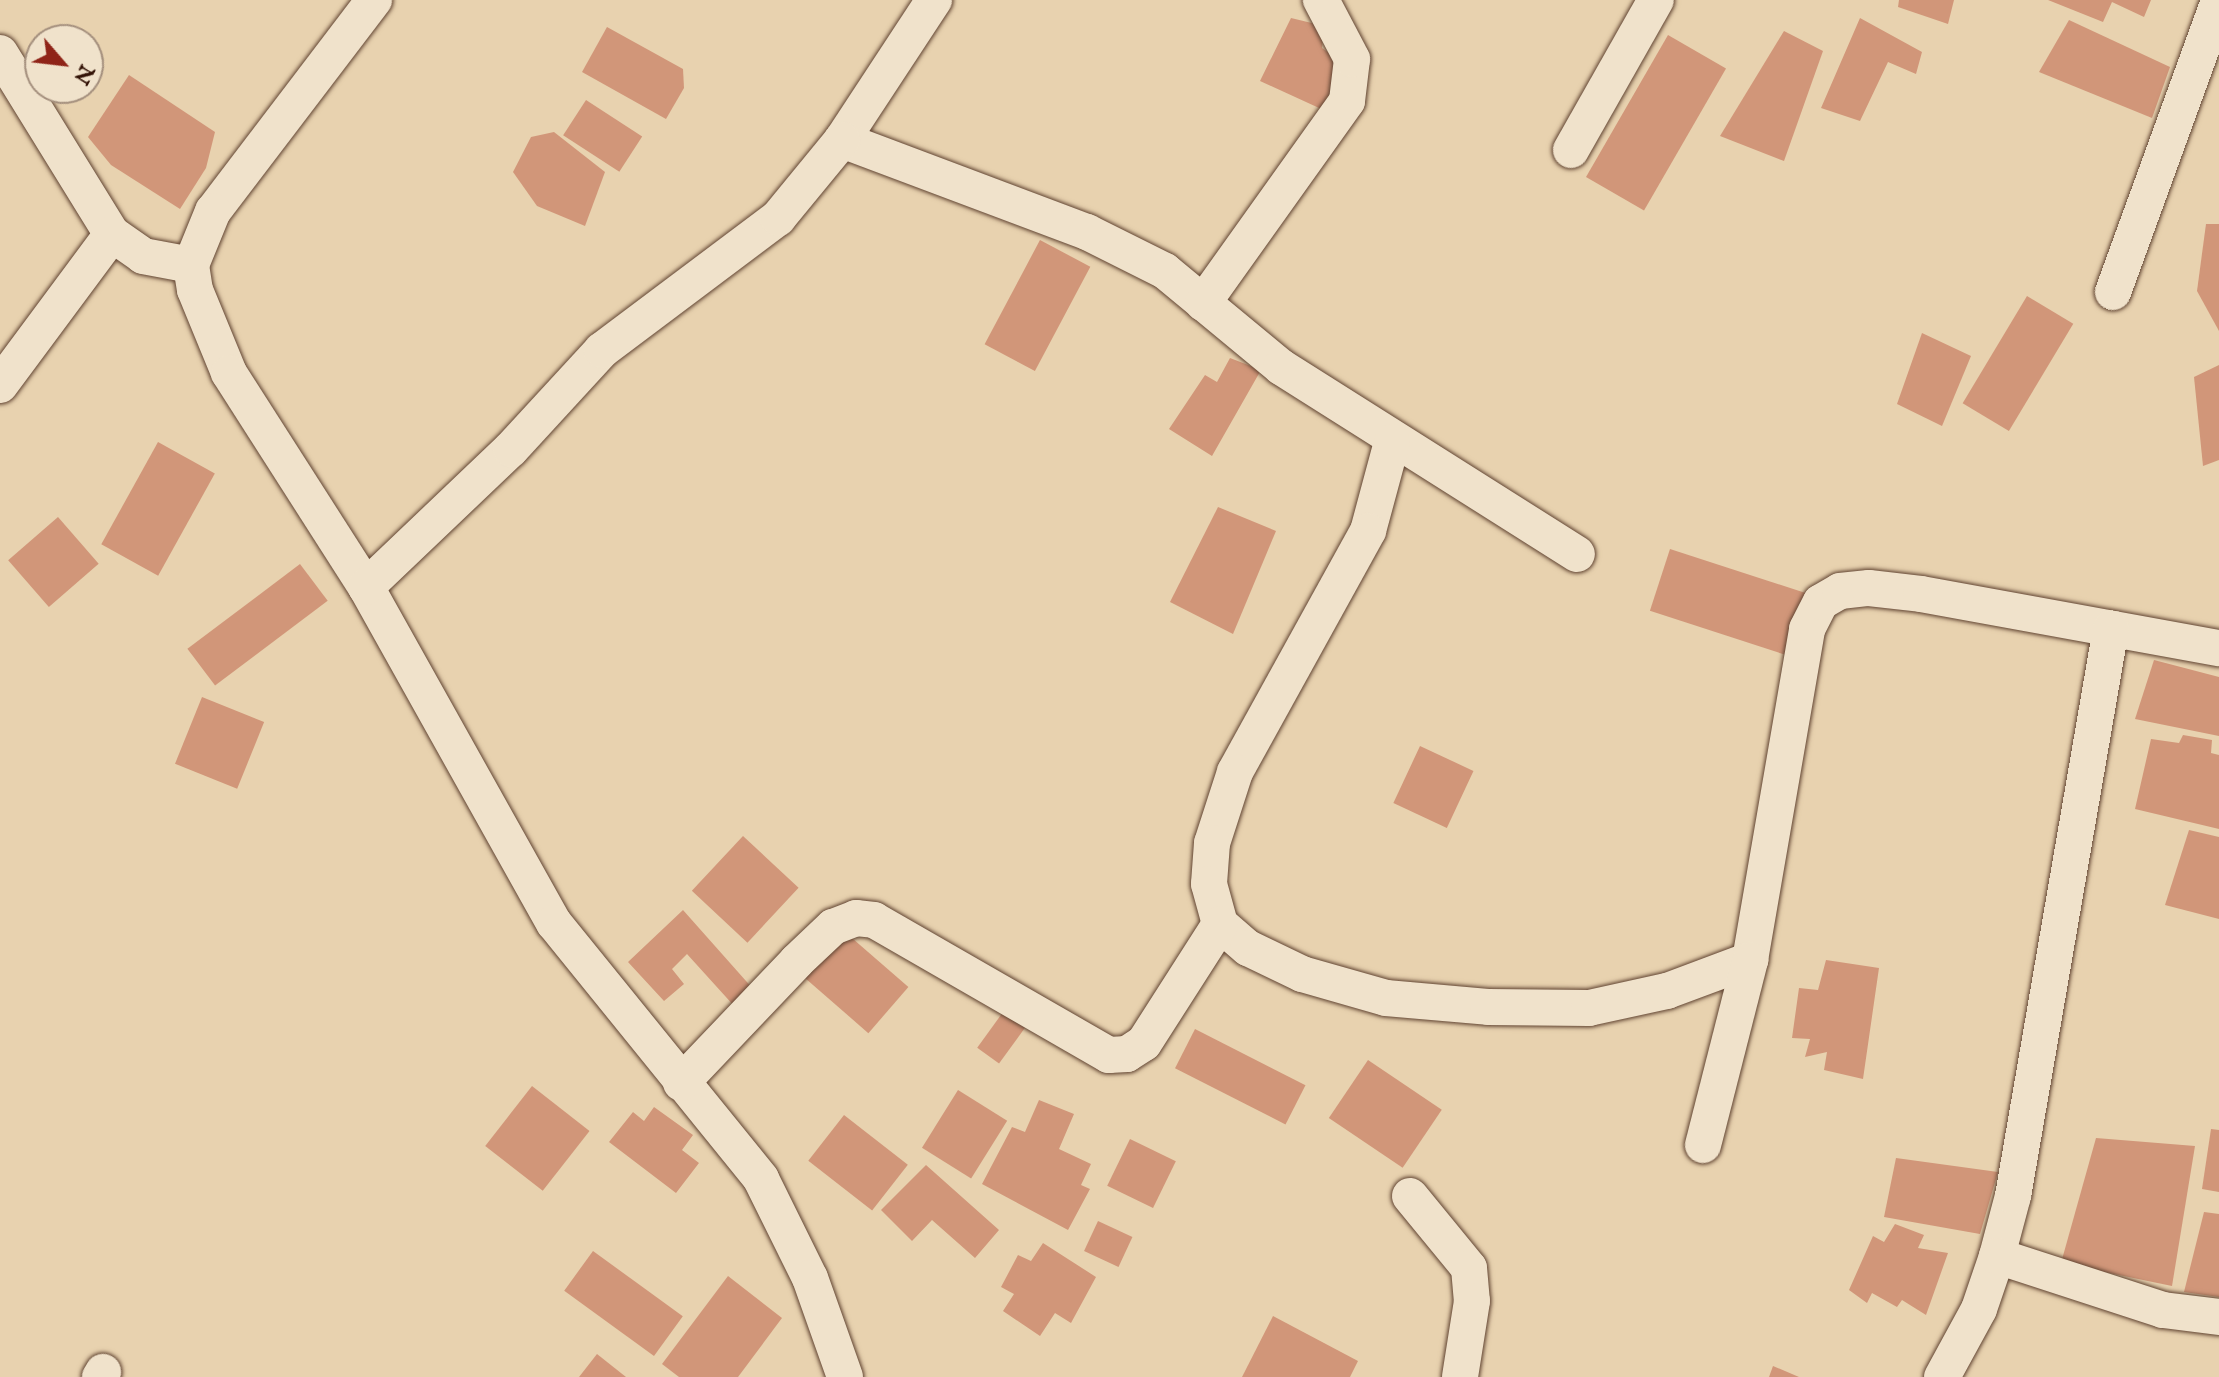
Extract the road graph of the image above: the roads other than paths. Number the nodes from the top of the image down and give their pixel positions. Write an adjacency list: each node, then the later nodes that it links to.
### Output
1 (374, 0): 10 (street)
2 (934, 0): 7 (street)
3 (1321, 0): 12 (street)
4 (1656, 0): 8 (street)
5 (2219, 1): 11 (street)
6 (0, 53): 9 (street)
7 (842, 140): 12 (street); 16 (street)
8 (1571, 150)
9 (112, 234): 10 (street); 13 (street)
10 (191, 265): 16 (street)
11 (2113, 292)
12 (1203, 303): 14 (street)
13 (0, 385)
14 (1392, 442): 15 (street); 19 (street)
15 (1577, 554)
16 (366, 587): 21 (street)
17 (2111, 628): 18 (street); 20 (street); 24 (street)
18 (2219, 648)
19 (1220, 924): 20 (street); 21 (street)
20 (1750, 960): 22 (street)
21 (681, 1083): 26 (street)
22 (1703, 1145)
23 (1410, 1196): 27 (street)
24 (1997, 1256): 25 (street); 28 (street)
25 (2219, 1317)
26 (845, 1377)
27 (1460, 1377)
28 (1942, 1377)

